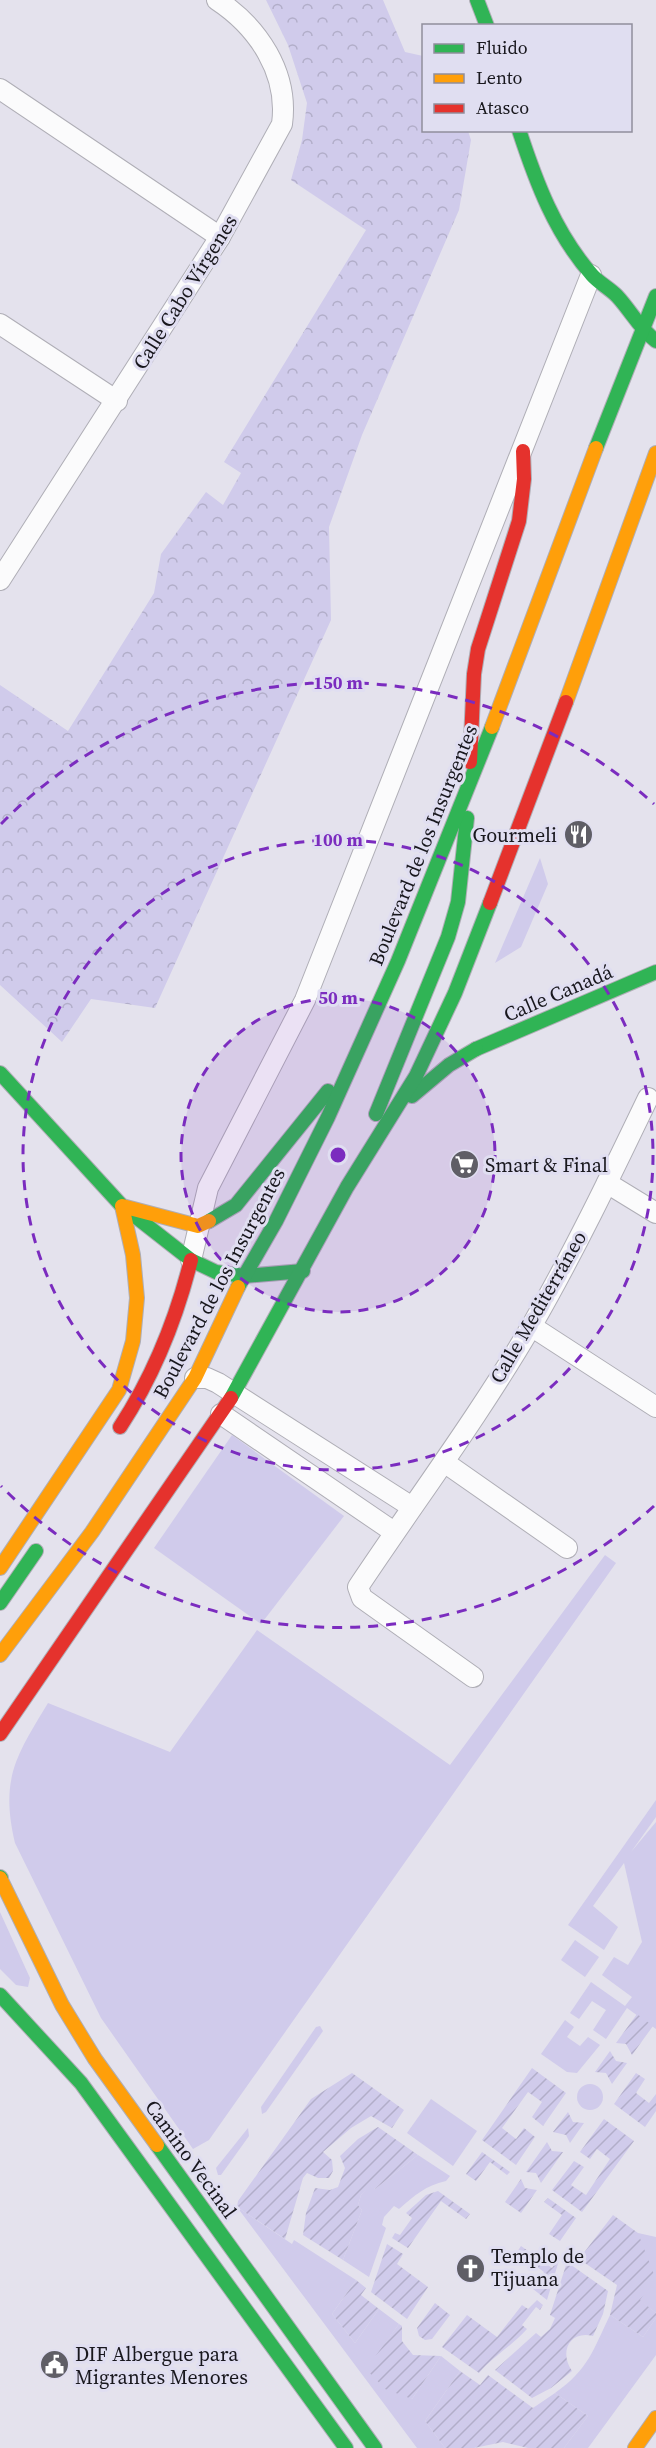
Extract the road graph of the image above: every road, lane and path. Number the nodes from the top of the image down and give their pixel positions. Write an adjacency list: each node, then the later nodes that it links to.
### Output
1 (217, 0): 6 (street, Calle Cabo Vírgenes)
2 (477, 0): 3 (main road)
3 (486, 24)
4 (0, 89): 6 (street)
5 (520, 132): 7 (main road)
6 (220, 237): 13 (street, Calle Cabo Vírgenes)
7 (591, 275): 8 (main road); 14 (street)
8 (616, 296): 9 (main road); 11 (main road)
9 (655, 299): 11 (main road, Boulevard de los Insurgentes)
10 (0, 324): 13 (street)
11 (640, 330): 12 (main road); 17 (main road, Boulevard de los Insurgentes)
12 (656, 341)
13 (117, 401): 16 (street, Calle Cabo Vírgenes)
14 (523, 451): 17 (main road); 27 (street)
15 (656, 453): 22 (main road)
16 (2, 571)
17 (470, 786): 19 (main road, Boulevard de los Insurgentes); 24 (main road)
18 (656, 972): 22 (main road, Calle Canadá)
19 (358, 1053): 27 (main road); 30 (main road, Boulevard de los Insurgentes)
20 (0, 1073): 25 (main road)
21 (648, 1098): 23 (street, Calle Mediterráneo)
22 (394, 1112): 24 (main road)
23 (607, 1183): 26 (street); 31 (street, Calle Mediterráneo)
24 (347, 1187): 29 (main road)
25 (122, 1206): 27 (main road); 28 (main road); 44 (main road)
26 (656, 1213)
27 (198, 1226): 28 (street)
28 (191, 1260): 30 (main road); 36 (main road)
29 (303, 1271): 30 (main road); 33 (main road)
30 (244, 1276): 32 (main road, Boulevard de los Insurgentes)
31 (531, 1326): 34 (street); 38 (street, Calle Mediterráneo)
32 (195, 1378): 33 (street); 46 (main road, Boulevard de los Insurgentes)
33 (235, 1393): 35 (main road); 37 (street)
34 (656, 1407)
35 (221, 1414): 39 (street); 48 (main road)
36 (113, 1438)
37 (341, 1461): 39 (street); 40 (street)
38 (444, 1462): 40 (street, Calle Mediterráneo); 43 (street)
39 (326, 1484): 41 (street)
40 (412, 1507): 41 (street, Calle Mediterráneo)
41 (394, 1532): 47 (street, Calle Mediterráneo)
42 (46, 1535): 45 (main road)
43 (567, 1548)
44 (0, 1568)
45 (0, 1603)
46 (0, 1655)
47 (473, 1677)
48 (0, 1734)
49 (0, 1878): 53 (main road, Camino Vecinal)
50 (0, 1995): 52 (main road)
51 (656, 2418): 54 (main road)
52 (346, 2448)
53 (375, 2448)
54 (635, 2448)

